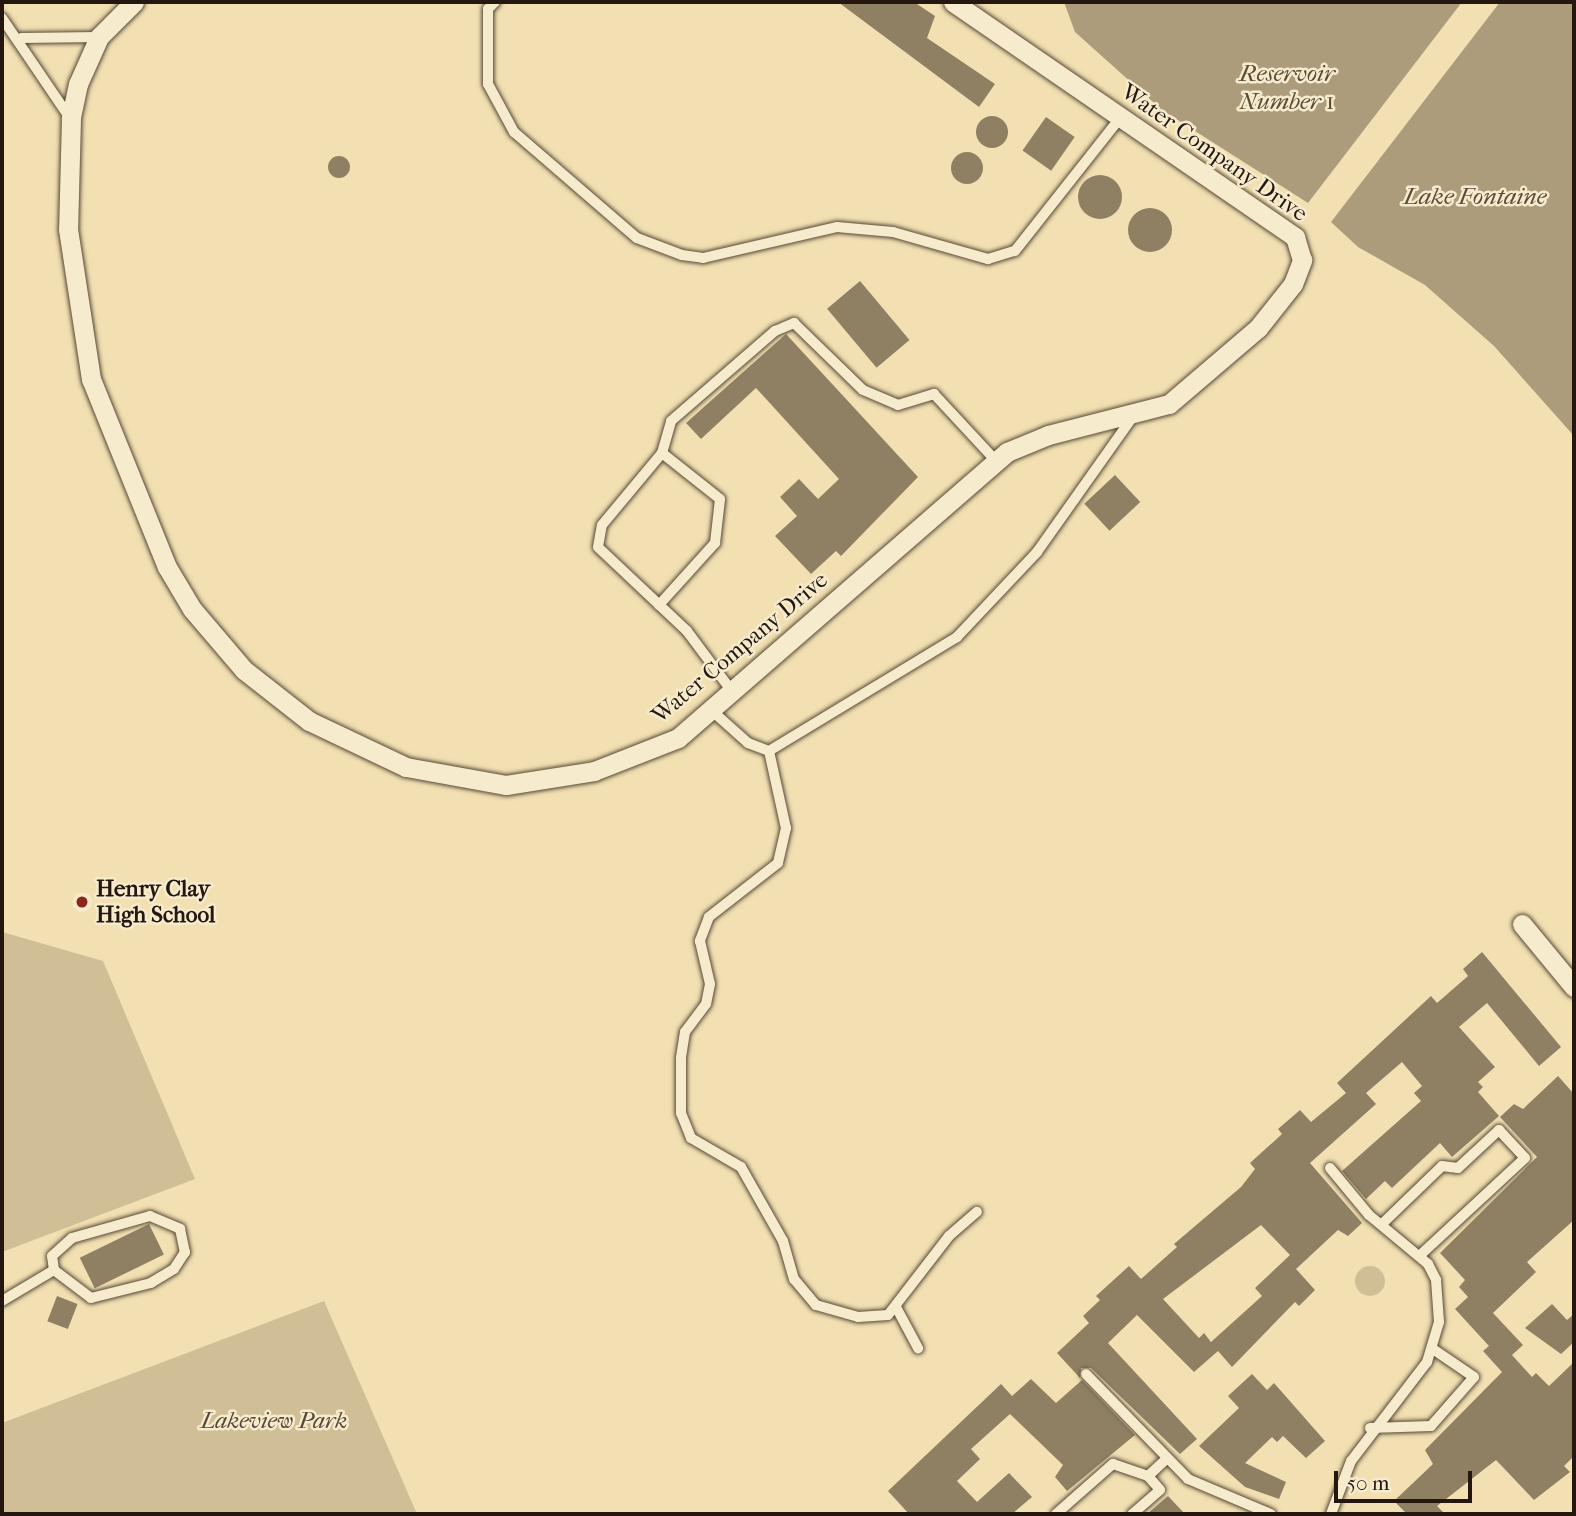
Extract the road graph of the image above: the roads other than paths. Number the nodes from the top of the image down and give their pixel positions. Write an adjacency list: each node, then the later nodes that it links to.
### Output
1 (134, 2): 6 (street, Water Company Drive)
2 (495, 2): 7 (lane)
3 (953, 2): 7 (street, Water Company Drive)
4 (2, 18): 5 (lane)
5 (21, 37): 6 (lane); 8 (lane)
6 (99, 37): 8 (street, Water Company Drive)
7 (1121, 117): 9 (street, Water Company Drive)
8 (71, 118): 14 (street, Water Company Drive)
9 (1135, 414): 11 (street, Water Company Drive); 15 (lane)
10 (662, 453): 11 (lane); 12 (lane); 12 (lane)
11 (996, 461): 13 (street, Water Company Drive)
12 (659, 605): 13 (lane)
13 (731, 690): 14 (street, Water Company Drive)
14 (710, 709): 15 (lane)
15 (769, 751): 24 (lane)
16 (1522, 924): 17 (street)
17 (1574, 987)
18 (1330, 1168): 20 (lane)
19 (977, 1212): 24 (lane)
20 (1382, 1224): 21 (lane); 21 (lane)
21 (1419, 1256): 26 (lane)
22 (54, 1270): 22 (lane); 23 (lane)
23 (2, 1301)
24 (896, 1307): 25 (lane)
25 (918, 1348)
26 (1433, 1349): 28 (lane); 28 (lane)
27 (1086, 1374): 29 (lane)
28 (1370, 1428): 34 (lane)
29 (1165, 1461): 30 (lane); 33 (lane)
30 (1148, 1476): 31 (lane); 32 (lane)
31 (1056, 1514)
32 (1132, 1514)
33 (1271, 1514)
34 (1331, 1514)

